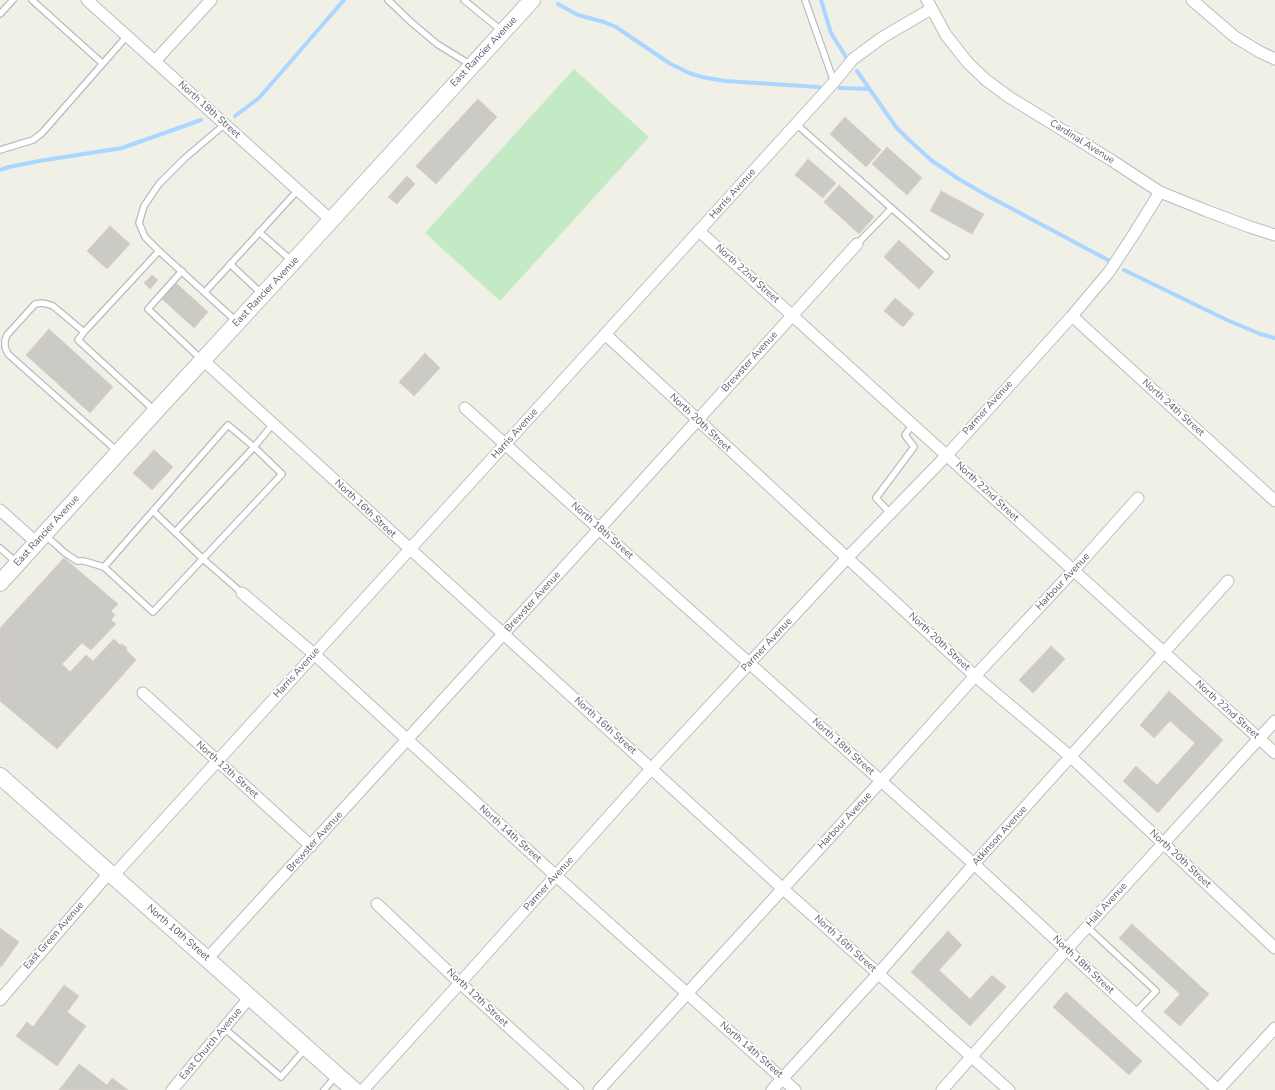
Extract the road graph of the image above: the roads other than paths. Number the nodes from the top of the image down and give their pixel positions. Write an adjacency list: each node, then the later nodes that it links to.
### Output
1 (13, 0): 11 (lane)
2 (32, 0): 16 (lane)
3 (87, 0): 13 (street, North 18th Street)
4 (211, 0): 15 (street)
5 (388, 0): 17 (lane)
6 (464, 0): 12 (lane)
7 (532, 0): 12 (main road, East Rancier Avenue)
8 (805, 0): 18 (lane)
9 (1192, 0): 14 (street)
10 (929, 4): 18 (street, Harris Avenue); 23 (street, Cardinal Avenue)
11 (0, 14)
12 (502, 31): 17 (main road, East Rancier Avenue)
13 (127, 36): 15 (street, North 18th Street); 16 (lane)
14 (1275, 59)
15 (155, 61): 19 (street, North 18th Street)
16 (102, 63): 21 (lane)
17 (471, 65): 25 (main road, East Rancier Avenue)
18 (834, 82): 20 (street, Harris Avenue)
19 (225, 124): 22 (street, North 18th Street); 30 (lane)
20 (796, 124): 24 (lane); 26 (street, Harris Avenue)
21 (0, 150)
22 (298, 190): 25 (street, North 18th Street); 27 (lane)
23 (1160, 192): 28 (street, Cardinal Avenue); 38 (street, Parmer Avenue)
24 (892, 208): 29 (lane); 31 (lane)
25 (332, 220): 32 (main road, East Rancier Avenue)
26 (699, 231): 37 (street, North 22nd Street); 41 (street, Harris Avenue)
27 (259, 232): 32 (lane); 33 (lane)
28 (1275, 235)
29 (857, 244): 37 (street, Brewster Avenue)
30 (159, 251): 34 (lane); 40 (lane)
31 (946, 256)
32 (293, 262): 36 (main road, East Rancier Avenue)
33 (230, 264): 35 (lane); 36 (lane)
34 (182, 271): 35 (lane); 42 (lane)
35 (205, 292): 39 (lane)
36 (263, 295): 39 (main road, East Rancier Avenue)
37 (793, 316): 45 (street, Brewster Avenue); 47 (street, North 22nd Street)
38 (1072, 316): 51 (street, Parmer Avenue); 53 (street, North 24th Street)
39 (238, 322): 42 (main road, East Rancier Avenue)
40 (84, 332): 44 (lane); 50 (lane)
41 (604, 334): 45 (street, North 20th Street); 48 (street, Harris Avenue)
42 (203, 360): 44 (main road, East Rancier Avenue); 46 (street, North 16th Street)
43 (466, 408): 48 (street, North 18th Street)
44 (155, 412): 50 (main road, East Rancier Avenue)
45 (697, 420): 57 (street, Brewster Avenue); 62 (street, North 20th Street)
46 (273, 424): 49 (lane); 61 (street, North 16th Street)
47 (912, 425): 51 (street, North 22nd Street); 56 (lane)
48 (506, 444): 57 (street, North 18th Street); 61 (street, Harris Avenue)
49 (254, 447): 55 (lane); 58 (lane); 63 (lane)
50 (118, 453): 59 (main road, East Rancier Avenue)
51 (947, 455): 56 (street, Parmer Avenue); 66 (street, North 22nd Street)
52 (1138, 498): 66 (street, Harbour Avenue)
53 (1275, 501)
54 (0, 510): 59 (street)
55 (153, 511): 58 (lane); 65 (lane)
56 (890, 513): 62 (street, Parmer Avenue)
57 (599, 529): 70 (street, Brewster Avenue); 73 (street, North 18th Street)
58 (175, 532): 63 (lane)
59 (41, 539): 64 (main road, East Rancier Avenue); 65 (lane)
60 (0, 548): 64 (lane)
61 (410, 550): 70 (street, North 16th Street); 72 (street, Harris Avenue)
62 (848, 558): 73 (street, Parmer Avenue); 74 (street, North 20th Street)
63 (203, 559): 65 (lane); 69 (lane)
64 (18, 564): 68 (main road, East Rancier Avenue)
65 (104, 567)
66 (1073, 571): 71 (street, North 22nd Street); 74 (street, Harbour Avenue)
67 (1228, 581): 71 (street, Atkinson Avenue)
68 (0, 583)
69 (242, 593): 72 (street, North 14th Street)
70 (504, 634): 78 (street, Brewster Avenue); 82 (street, North 16th Street)
71 (1164, 653): 77 (street, North 22nd Street); 80 (street, Atkinson Avenue)
72 (314, 654): 78 (street, North 14th Street); 81 (street, Harris Avenue)
73 (749, 664): 82 (street, Parmer Avenue); 84 (street, North 18th Street)
74 (975, 676): 80 (street, North 20th Street); 84 (street, Harbour Avenue)
75 (143, 693): 81 (street, North 12th Street)
76 (1275, 721): 77 (street, Hall Avenue)
77 (1259, 739): 79 (street, North 22nd Street); 85 (street, Hall Avenue)
78 (407, 740): 86 (street, Brewster Avenue); 89 (street, North 14th Street)
79 (1274, 750)
80 (1071, 757): 85 (street, North 20th Street); 87 (street, Atkinson Avenue)
81 (218, 761): 86 (street, North 12th Street); 88 (street, Harris Avenue)
82 (652, 768): 89 (street, Parmer Avenue); 90 (street, North 16th Street)
83 (0, 776): 88 (main road, North 10th Street)
84 (882, 781): 87 (street, North 18th Street); 90 (street, Harbour Avenue)
85 (1163, 843): 92 (street, Hall Avenue); 93 (street, North 20th Street)
86 (311, 846): 95 (street, Brewster Avenue)
87 (974, 864): 94 (street, North 18th Street); 96 (street, Atkinson Avenue)
88 (111, 874): 95 (main road, North 10th Street); 100 (street, East Green Avenue)
89 (556, 876): 97 (street, Parmer Avenue); 98 (street, North 14th Street)
90 (782, 888): 96 (street, North 16th Street); 98 (street, Harbour Avenue)
91 (377, 904): 97 (street, North 12th Street)
92 (1087, 927): 94 (street, Hall Avenue); 101 (lane)
93 (1275, 948)
94 (1066, 950): 101 (street, North 18th Street); 105 (street, Hall Avenue)
95 (208, 959): 99 (main road, North 10th Street)
96 (878, 974): 105 (street, North 16th Street); 107 (street, Atkinson Avenue)
97 (460, 983): 111 (street, Parmer Avenue); 112 (street, North 12th Street)
98 (687, 994): 107 (street, North 14th Street); 113 (street, Harbour Avenue)
99 (250, 997): 102 (street, East Church Avenue); 104 (main road, North 10th Street)
100 (0, 1000)
101 (1135, 1013): 118 (street, North 18th Street)
102 (224, 1028): 104 (lane); 108 (street, East Church Avenue)
103 (1275, 1028): 118 (street)
104 (307, 1048): 106 (main road, North 10th Street)
105 (972, 1056): 116 (street, Hall Avenue); 117 (street, North 16th Street)
106 (337, 1075): 109 (lane); 110 (main road, North 10th Street)
107 (782, 1078): 114 (street, Atkinson Avenue); 115 (street, North 14th Street)
108 (172, 1090)
109 (324, 1090)
110 (354, 1090)
111 (363, 1090)
112 (578, 1090)
113 (599, 1090)
114 (772, 1090)
115 (796, 1090)
116 (942, 1090)
117 (1009, 1090)
118 (1218, 1090)

